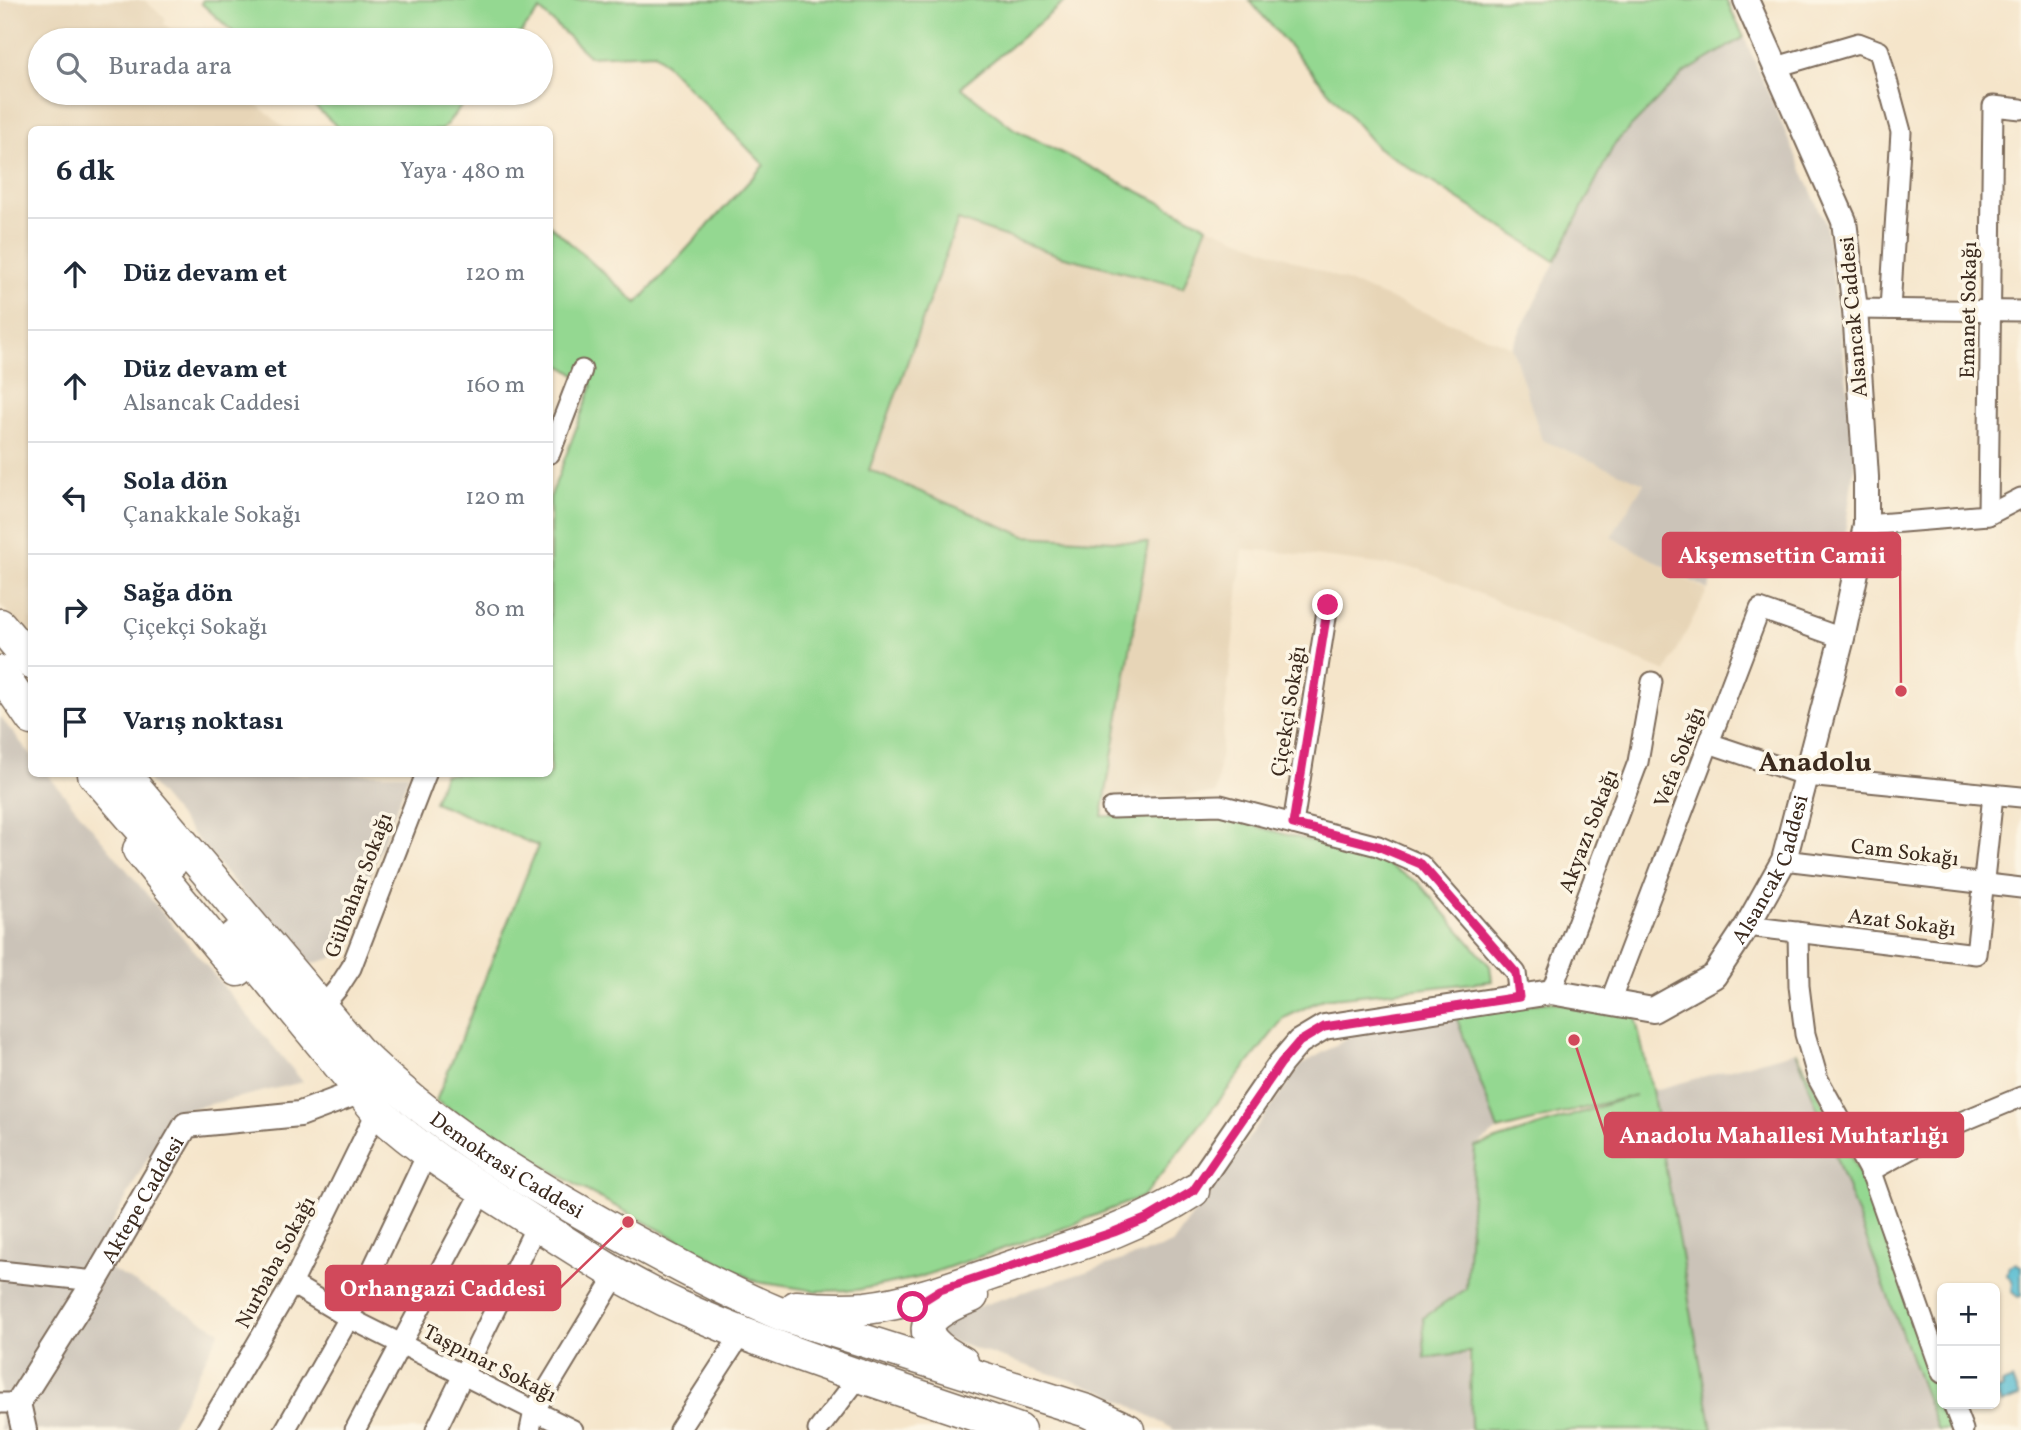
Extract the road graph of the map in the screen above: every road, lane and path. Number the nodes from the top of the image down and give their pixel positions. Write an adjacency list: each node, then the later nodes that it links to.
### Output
1 (1746, 0): 2 (street, Alsancak Caddesi)
2 (1776, 67): 4 (street, Alsancak Caddesi); 5 (street)
3 (2021, 109): 6 (street, Emanet Sokağı)
4 (1855, 309): 5 (street); 12 (street, Alsancak Caddesi)
5 (1890, 309): 6 (street)
6 (1991, 310): 7 (street); 11 (street, Emanet Sokağı)
7 (2021, 311)
8 (582, 370): 9 (street)
9 (553, 445)
10 (2021, 498): 11 (street)
11 (1988, 515): 12 (street)
12 (1866, 525): 15 (street, Alsancak Caddesi)
13 (1328, 605): 31 (street, Çiçekçi Sokağı)
14 (0, 625): 16 (main road)
15 (1843, 638): 22 (street, Vefa Sokağı); 23 (street, Alsancak Caddesi)
16 (28, 658)
17 (0, 665): 20 (main road)
18 (0, 671): 21 (main road)
19 (1652, 681): 37 (street, Akyazı Sokağı)
20 (28, 696)
21 (28, 713)
22 (1709, 743): 23 (street); 39 (street, Vefa Sokağı)
23 (1807, 776): 28 (street); 32 (street, Alsancak Caddesi)
24 (78, 777): 40 (main road)
25 (97, 777): 40 (main road, Demokrasi Caddesi)
26 (126, 777): 40 (main road, Demokrasi Caddesi)
27 (425, 777): 40 (street, Gülbahar Sokağı)
28 (1993, 795): 29 (street); 33 (street, Azat Sokağı)
29 (2021, 797)
30 (1112, 808): 31 (street)
31 (1293, 824): 38 (street)
32 (1784, 860): 33 (street, Cam Sokağı); 35 (street, Alsancak Caddesi)
33 (1984, 884): 34 (street, Cam Sokağı); 36 (street, Azat Sokağı)
34 (2021, 888)
35 (1747, 926): 36 (street, Azat Sokağı); 39 (street, Alsancak Caddesi)
36 (1798, 932): 44 (street)
37 (1551, 992): 38 (street, Alsancak Caddesi); 39 (street, Alsancak Caddesi)
38 (1519, 997): 46 (street, Alsancak Caddesi)
39 (1610, 1002)
40 (319, 1022): 42 (main road, Demokrasi Caddesi); 53 (main road, Demokrasi Caddesi)
41 (2021, 1097): 44 (street)
42 (369, 1101): 43 (main road, Demokrasi Caddesi); 50 (street, Aktepe Caddesi); 51 (street, Nurbaba Sokağı)
43 (428, 1152): 45 (main road, Demokrasi Caddesi); 54 (street)
44 (1869, 1172): 58 (street)
45 (483, 1190): 47 (main road, Demokrasi Caddesi); 56 (street)
46 (1193, 1191): 52 (main road); 61 (main road)
47 (537, 1224): 49 (main road, Demokrasi Caddesi); 59 (street)
48 (0, 1271): 50 (street)
49 (617, 1274): 55 (main road, Demokrasi Caddesi); 65 (street)
50 (95, 1281): 63 (street, Aktepe Caddesi)
51 (292, 1284): 54 (street, Taşpınar Sokağı); 67 (street, Nurbaba Sokağı)
52 (940, 1290): 53 (main road); 57 (main road)
53 (754, 1303): 57 (main road, Demokrasi Caddesi)
54 (349, 1318): 56 (street, Taşpınar Sokağı); 68 (street)
55 (742, 1333): 60 (main road, Demokrasi Caddesi); 72 (street)
56 (401, 1343): 59 (street, Taşpınar Sokağı); 69 (street)
57 (899, 1351): 61 (main road, Demokrasi Caddesi); 62 (main road)
58 (1937, 1359)
59 (463, 1375): 65 (street, Taşpınar Sokağı); 70 (street)
60 (859, 1377): 62 (main road, Demokrasi Caddesi); 73 (street)
61 (1007, 1385): 75 (main road, Demokrasi Caddesi)
62 (920, 1396): 74 (main road, Demokrasi Caddesi)
63 (9, 1403): 66 (street, Aktepe Caddesi)
64 (1955, 1409): 76 (street)
65 (532, 1421): 71 (street, Taşpınar Sokağı)
66 (24, 1430)
67 (206, 1430)
68 (285, 1430)
69 (355, 1430)
70 (436, 1430)
71 (573, 1430)
72 (679, 1430)
73 (818, 1430)
74 (1019, 1430)
75 (1128, 1430)
76 (1963, 1430)

